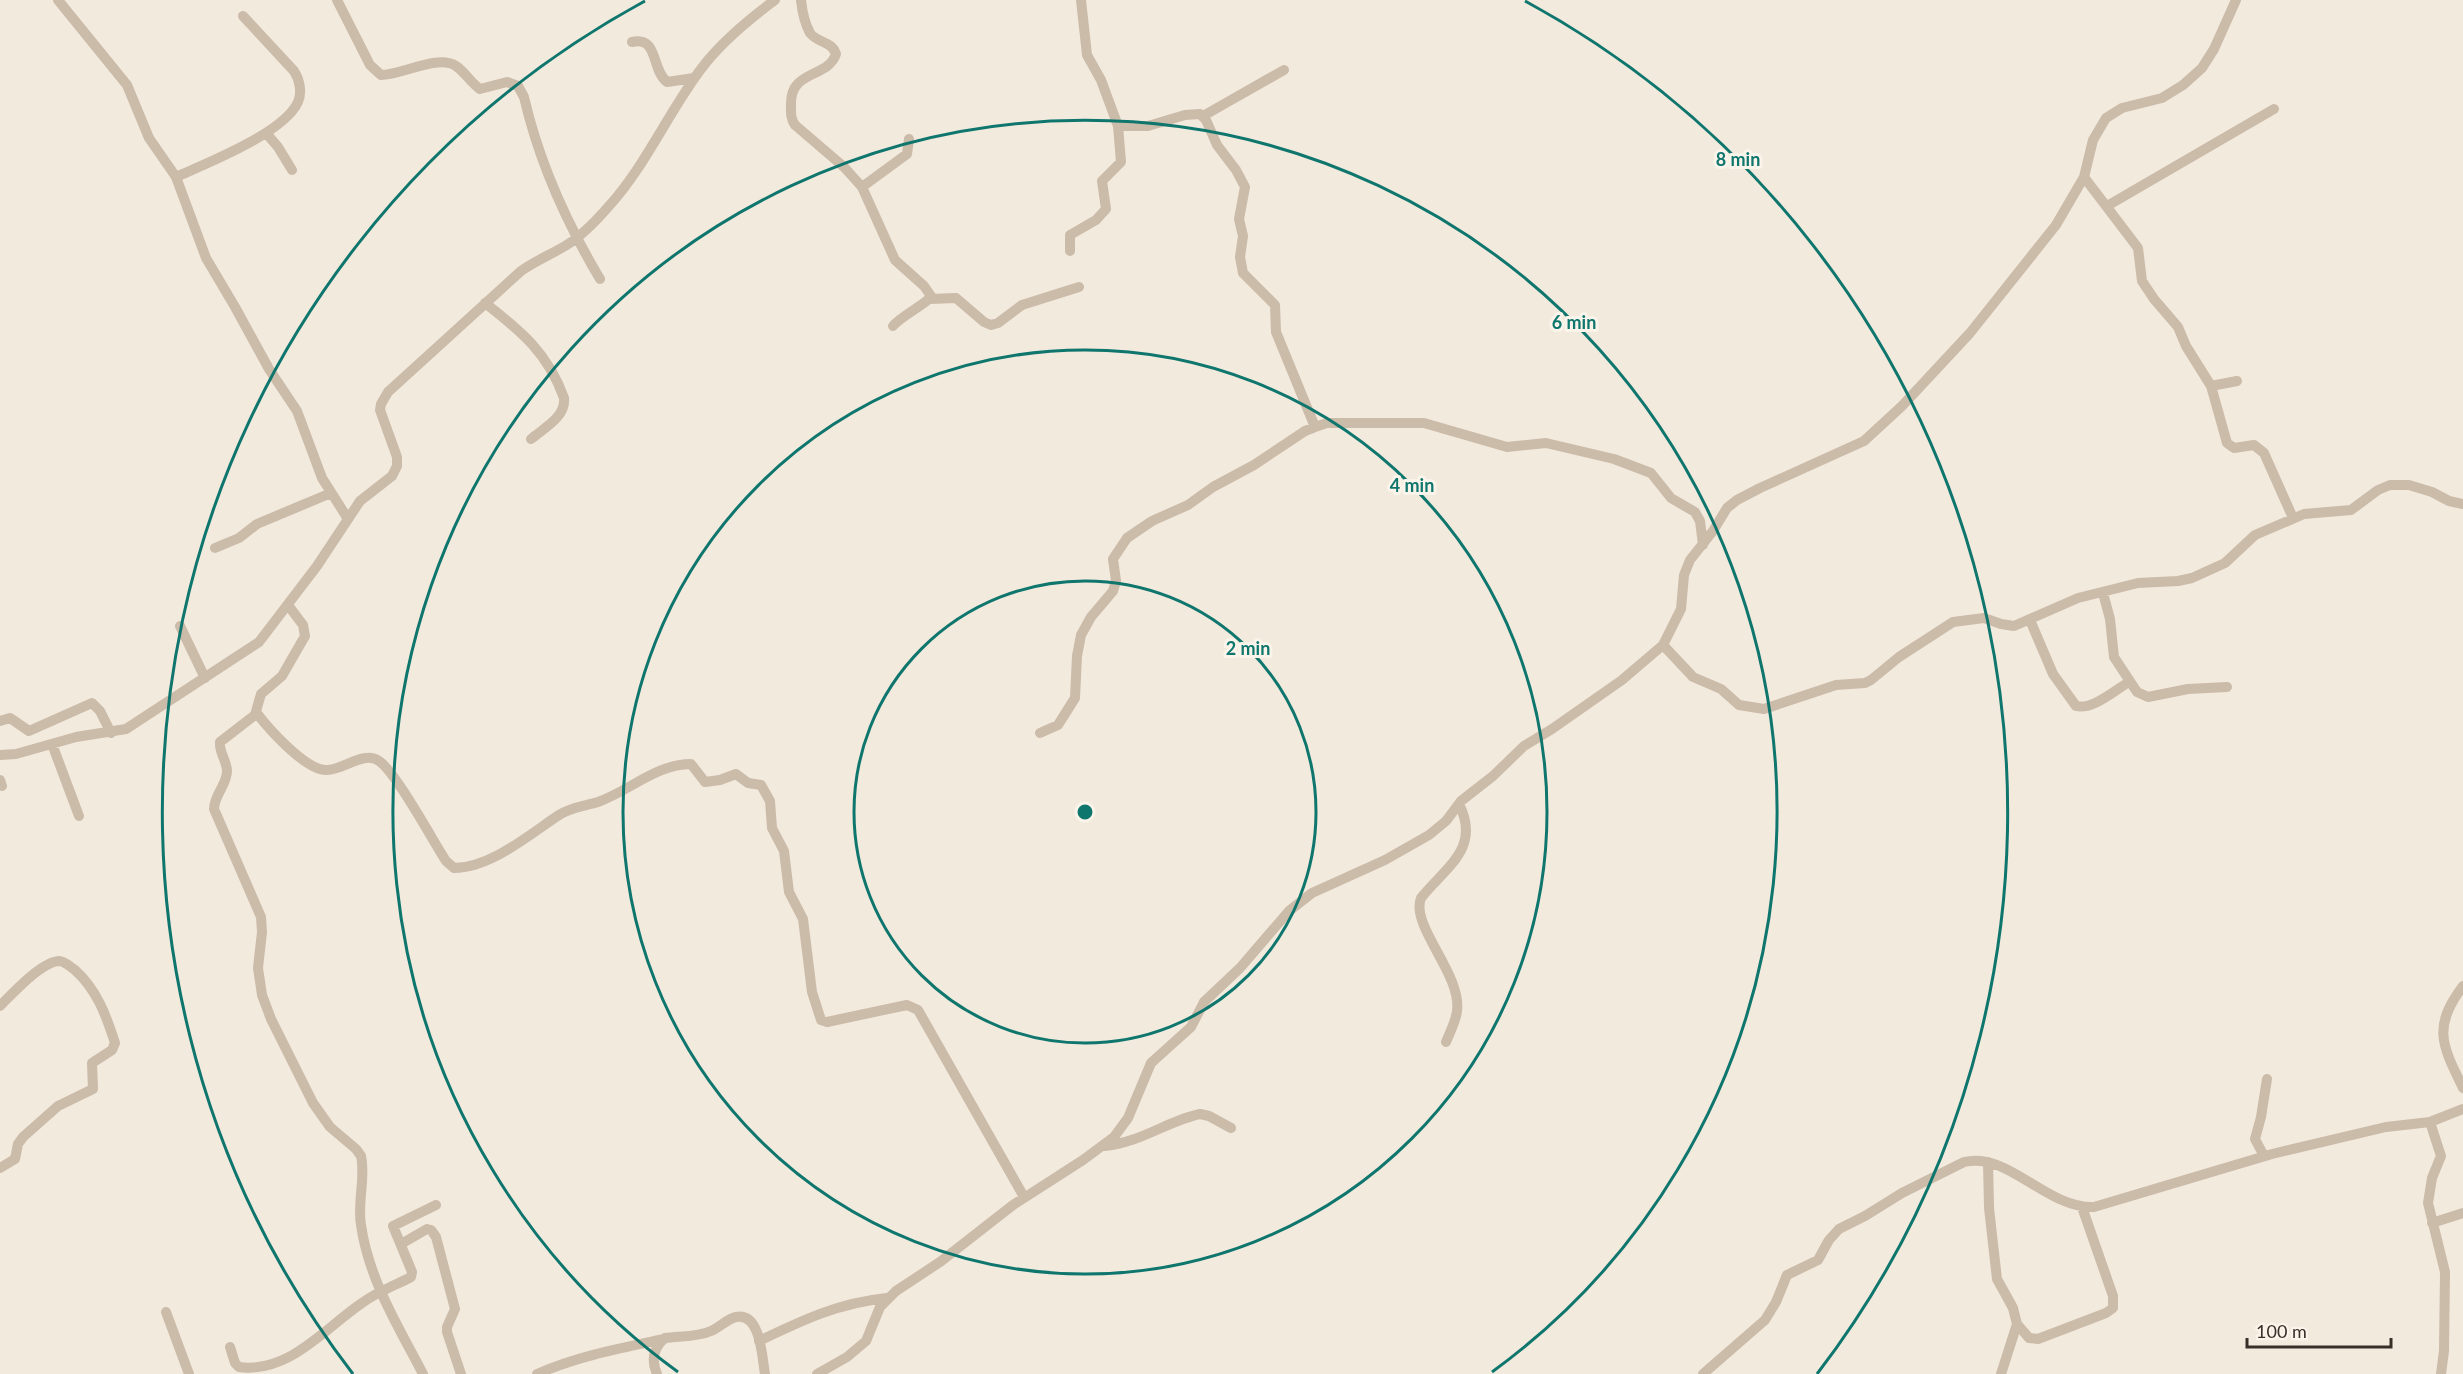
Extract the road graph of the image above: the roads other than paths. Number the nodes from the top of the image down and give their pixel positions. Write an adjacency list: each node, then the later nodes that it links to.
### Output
1 (58, 0): 17 (street)
2 (337, 0): 21 (street)
3 (775, 0): 10 (street)
4 (801, 0): 19 (street)
5 (1081, 0): 13 (street)
6 (2236, 0): 18 (street)
7 (243, 16): 14 (street)
8 (632, 42): 10 (street)
9 (1284, 70): 12 (street)
10 (694, 78): 21 (street)
11 (2274, 109): 20 (street)
12 (1203, 116): 13 (street); 30 (street)
13 (1118, 126): 22 (street)
14 (266, 133): 16 (street); 17 (street)
15 (909, 139): 19 (street)
16 (292, 170)
17 (176, 177): 32 (street)
18 (2084, 177): 20 (street); 36 (street)
19 (862, 187): 25 (street)
20 (2107, 206): 29 (street)
21 (575, 238): 23 (street); 26 (street)
22 (1070, 251)
23 (600, 279)
24 (1079, 287): 25 (street)
25 (930, 299): 27 (street)
26 (484, 303): 31 (street); 35 (street)
27 (893, 326)
28 (2237, 381): 29 (street)
29 (2211, 386): 34 (street)
30 (1315, 427): 36 (street); 49 (street)
31 (531, 439)
32 (331, 493): 35 (street); 37 (street)
33 (2463, 504): 34 (street)
34 (2293, 518): 38 (street)
35 (348, 519): 39 (street)
36 (1703, 545): 42 (street)
37 (215, 548)
38 (2103, 593): 40 (street); 44 (street)
39 (288, 605): 43 (street); 46 (street)
40 (2030, 620): 42 (street); 44 (street)
41 (180, 626): 43 (street)
42 (1663, 645): 52 (street)
43 (206, 678): 48 (street)
44 (2129, 682): 45 (street)
45 (2227, 687)
46 (256, 712): 66 (street); 72 (street)
47 (0, 721): 48 (street)
48 (111, 733): 50 (street)
49 (1040, 733)
50 (52, 744): 51 (street); 53 (street)
51 (0, 755)
52 (1459, 804): 56 (street); 62 (street)
53 (79, 816)
54 (2463, 986): 58 (street)
55 (0, 1006): 65 (street)
56 (1446, 1042)
57 (2267, 1079): 63 (street)
58 (2463, 1088)
59 (2463, 1109): 60 (street)
60 (2430, 1122): 63 (street); 70 (street)
61 (1231, 1128): 62 (street)
62 (1105, 1146): 66 (street)
63 (2264, 1156): 68 (street)
64 (1988, 1162): 68 (street); 75 (street); 86 (street)
65 (0, 1168)
66 (1024, 1197): 73 (street)
67 (436, 1205): 71 (street)
68 (2082, 1207): 75 (street)
69 (2463, 1213): 70 (street)
70 (2432, 1222): 88 (street)
71 (401, 1244): 72 (street); 81 (street)
72 (380, 1291): 78 (street); 80 (street)
73 (887, 1298): 77 (street); 85 (street)
74 (166, 1312): 79 (street)
75 (2017, 1324): 87 (street)
76 (665, 1338): 77 (street); 82 (street); 83 (street)
77 (759, 1341): 84 (street)
78 (230, 1347)
79 (189, 1374)
80 (423, 1374)
81 (460, 1374)
82 (537, 1374)
83 (657, 1374)
84 (765, 1374)
85 (817, 1374)
86 (1703, 1374)
87 (2001, 1374)
88 (2441, 1374)

